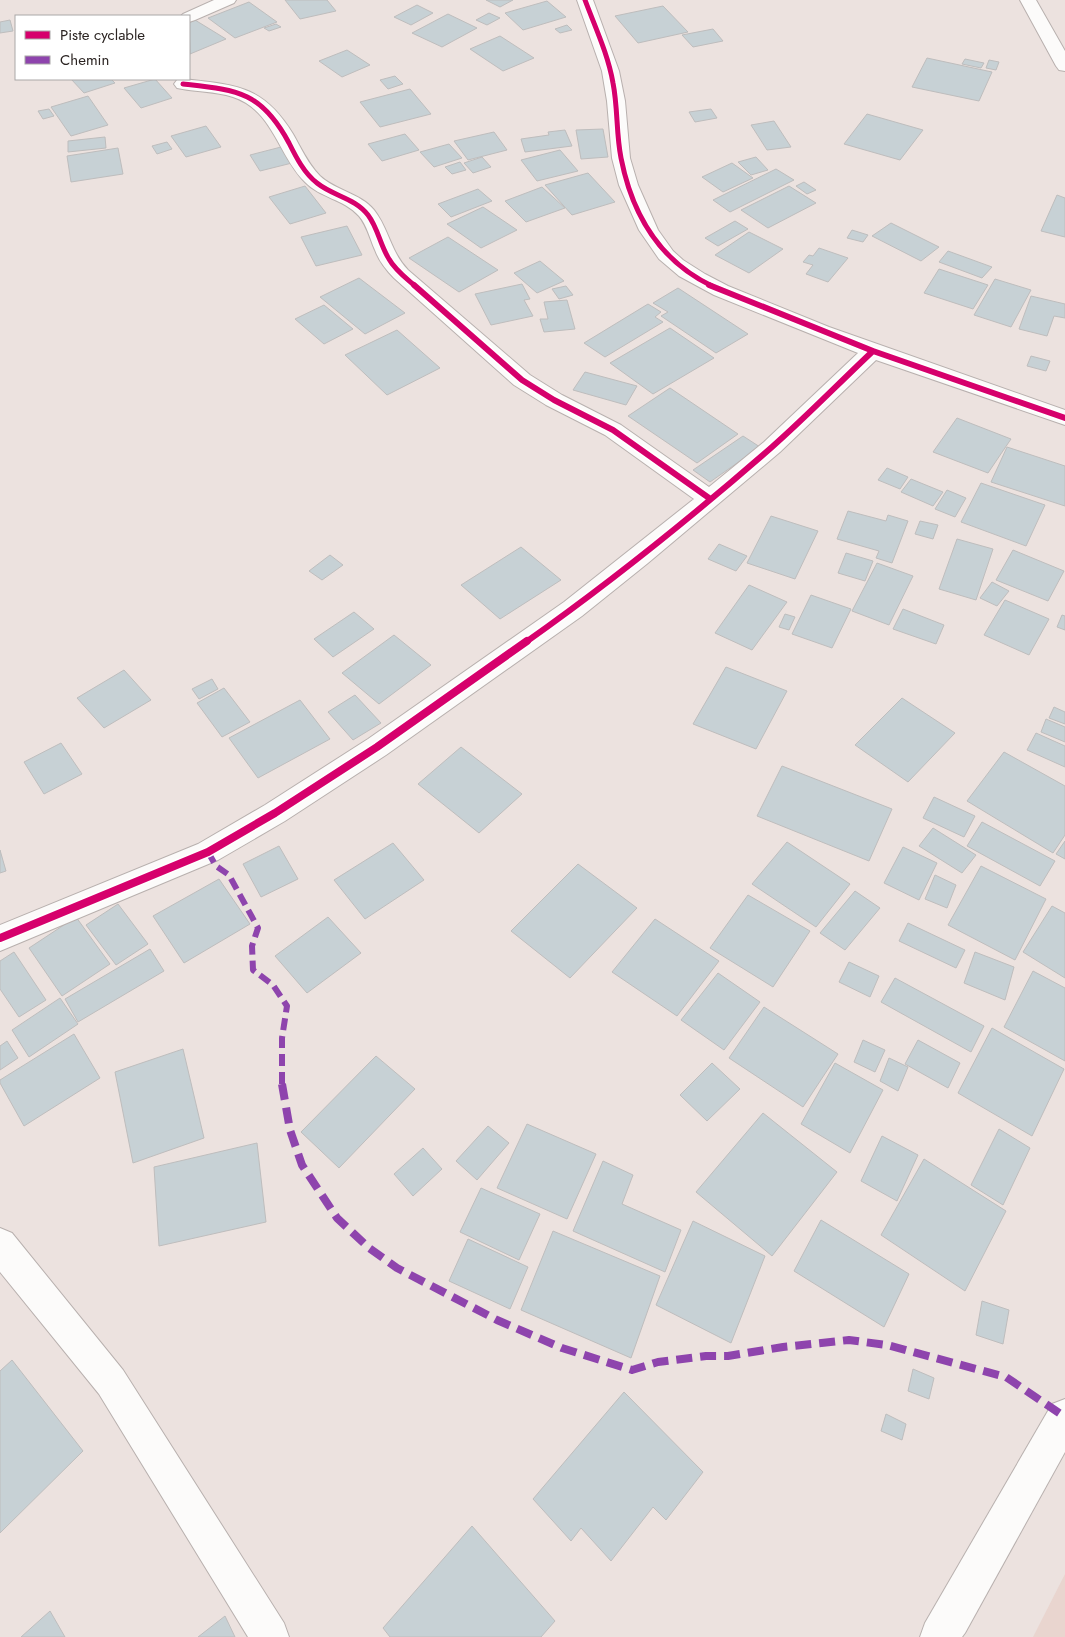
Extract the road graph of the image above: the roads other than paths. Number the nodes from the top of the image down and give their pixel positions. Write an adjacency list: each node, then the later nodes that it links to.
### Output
1 (228, 0): 4 (street)
2 (584, 0): 7 (street)
3 (1028, 0): 5 (street)
4 (190, 17)
5 (1065, 66)
6 (182, 84): 9 (street)
7 (873, 351): 8 (street); 9 (street)
8 (1065, 418)
9 (709, 498): 10 (street)
10 (0, 938)
11 (0, 1245): 13 (street)
12 (1065, 1418): 14 (street)
13 (270, 1637)
14 (938, 1637)

